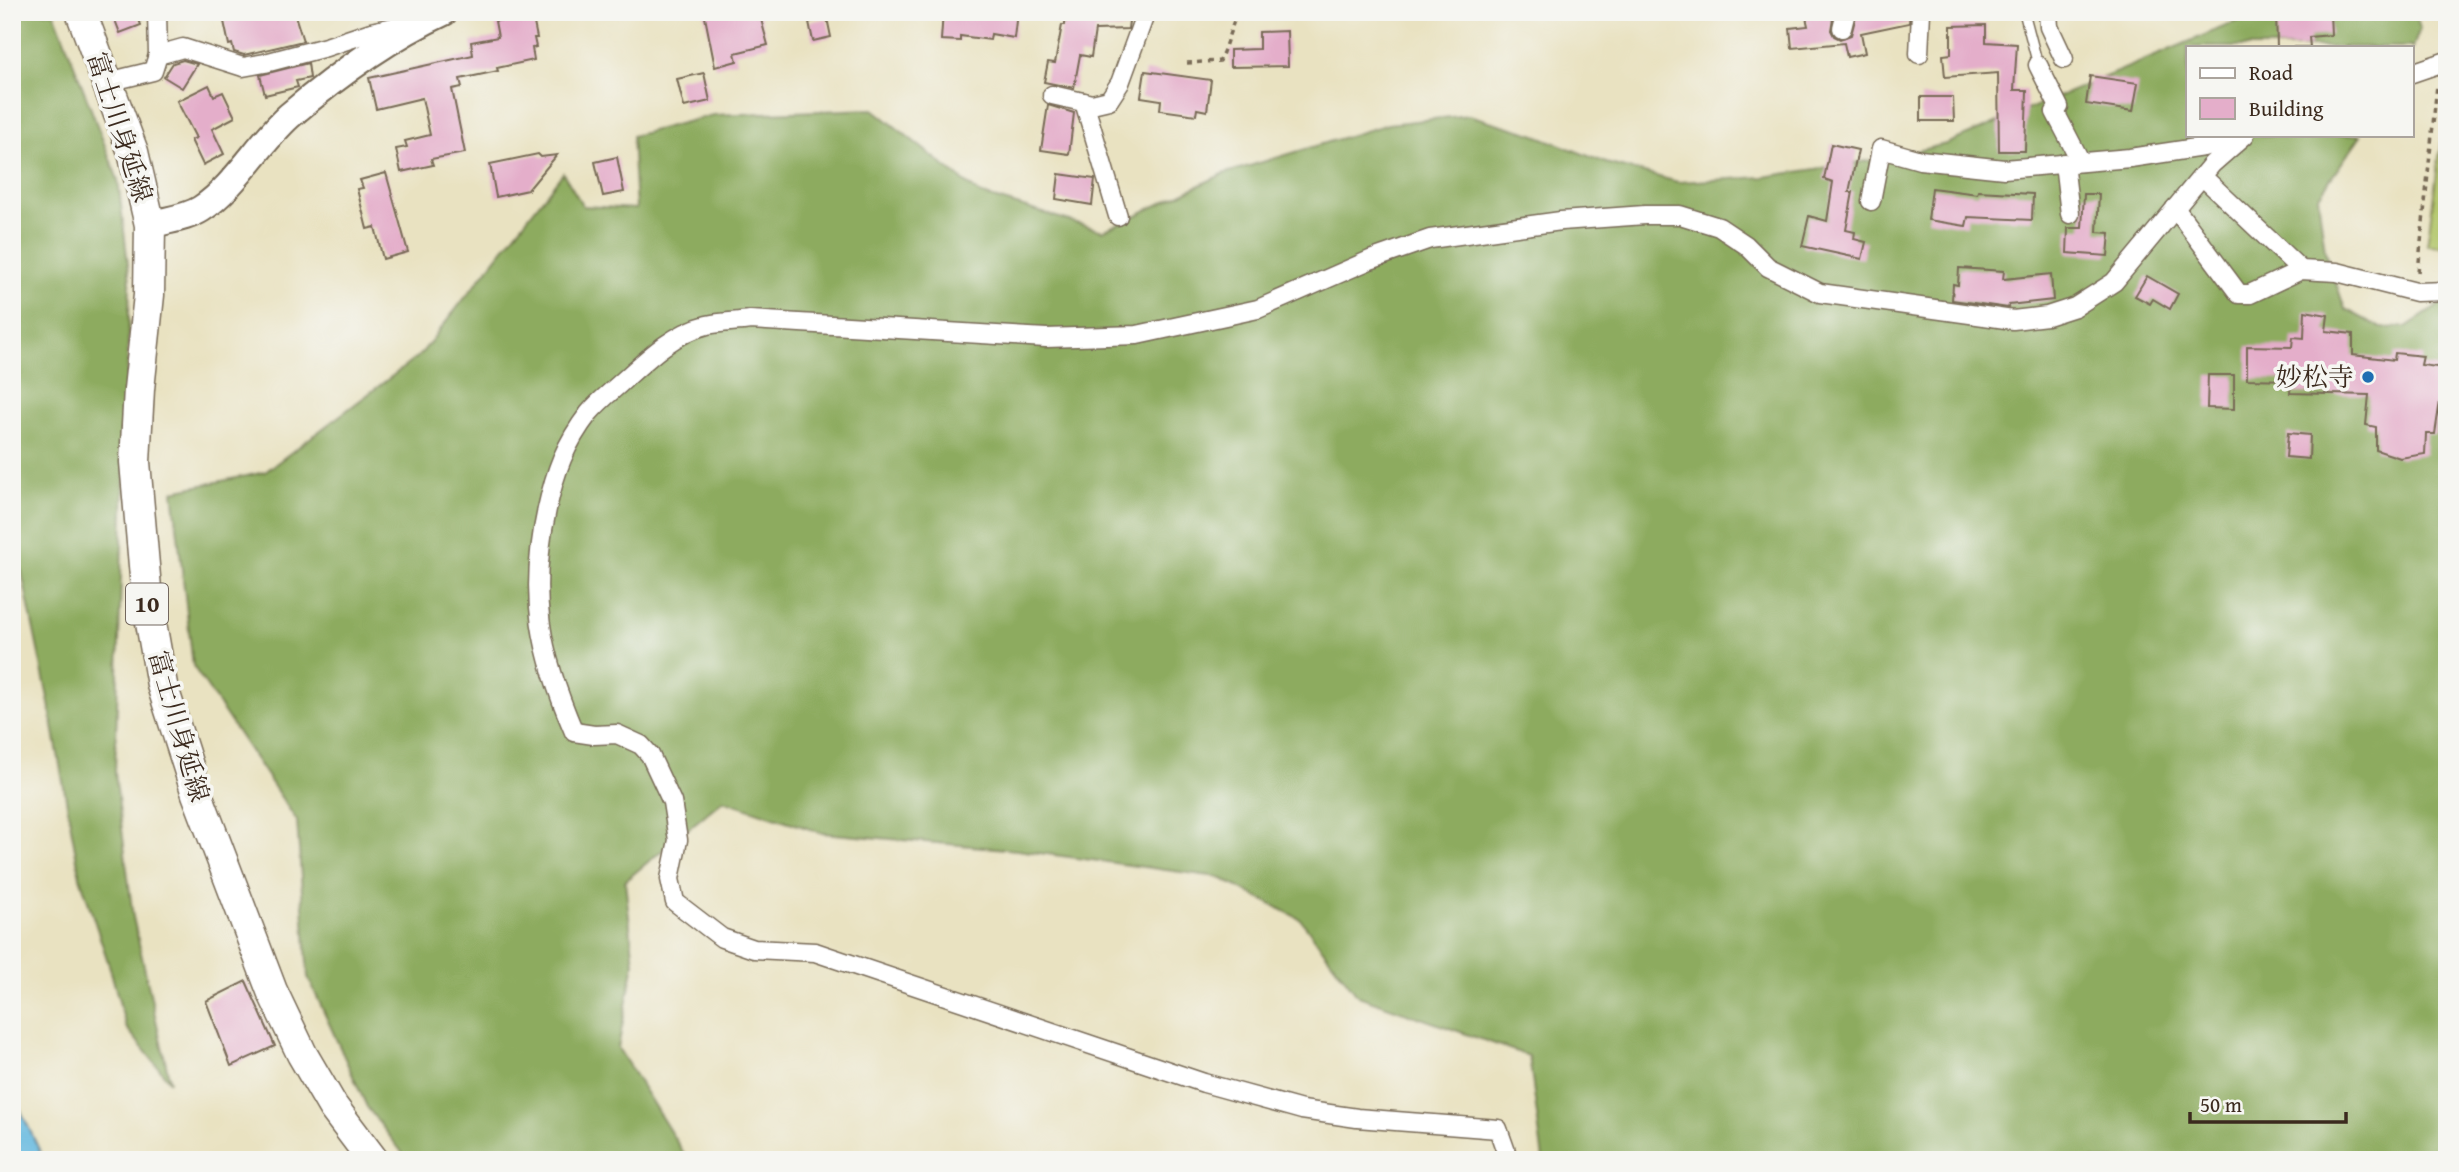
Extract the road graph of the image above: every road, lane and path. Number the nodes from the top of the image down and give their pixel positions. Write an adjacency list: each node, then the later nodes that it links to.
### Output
1 (81, 12): 16 (main road, 富士川身延線 / 10)
2 (157, 12): 10 (street)
3 (1144, 12): 18 (street)
4 (1237, 12): 12 (path)
5 (1921, 12): 9 (street)
6 (2024, 12): 13 (lane)
7 (2048, 12): 11 (street)
8 (435, 16): 10 (street); 27 (street)
9 (1919, 54)
10 (158, 55): 16 (street)
11 (2064, 59)
12 (1187, 63)
13 (2038, 65): 21 (street)
14 (2441, 66): 15 (street); 30 (path)
15 (2414, 73)
16 (108, 82): 27 (main road, 富士川身延線 / 10)
17 (1052, 95): 18 (street)
18 (1084, 102): 26 (street)
19 (2242, 136): 21 (street)
20 (2244, 136): 22 (street)
21 (2072, 163): 23 (street); 25 (street)
22 (2202, 176): 24 (street); 28 (street)
23 (1871, 201)
24 (2175, 208): 28 (street); 32 (street)
25 (2070, 214)
26 (1118, 216)
27 (150, 225): 31 (main road, 富士川身延線 / 10)
28 (2301, 270): 30 (street)
29 (2447, 291): 30 (street)
30 (2416, 292)
31 (373, 1160)
32 (1509, 1160)

